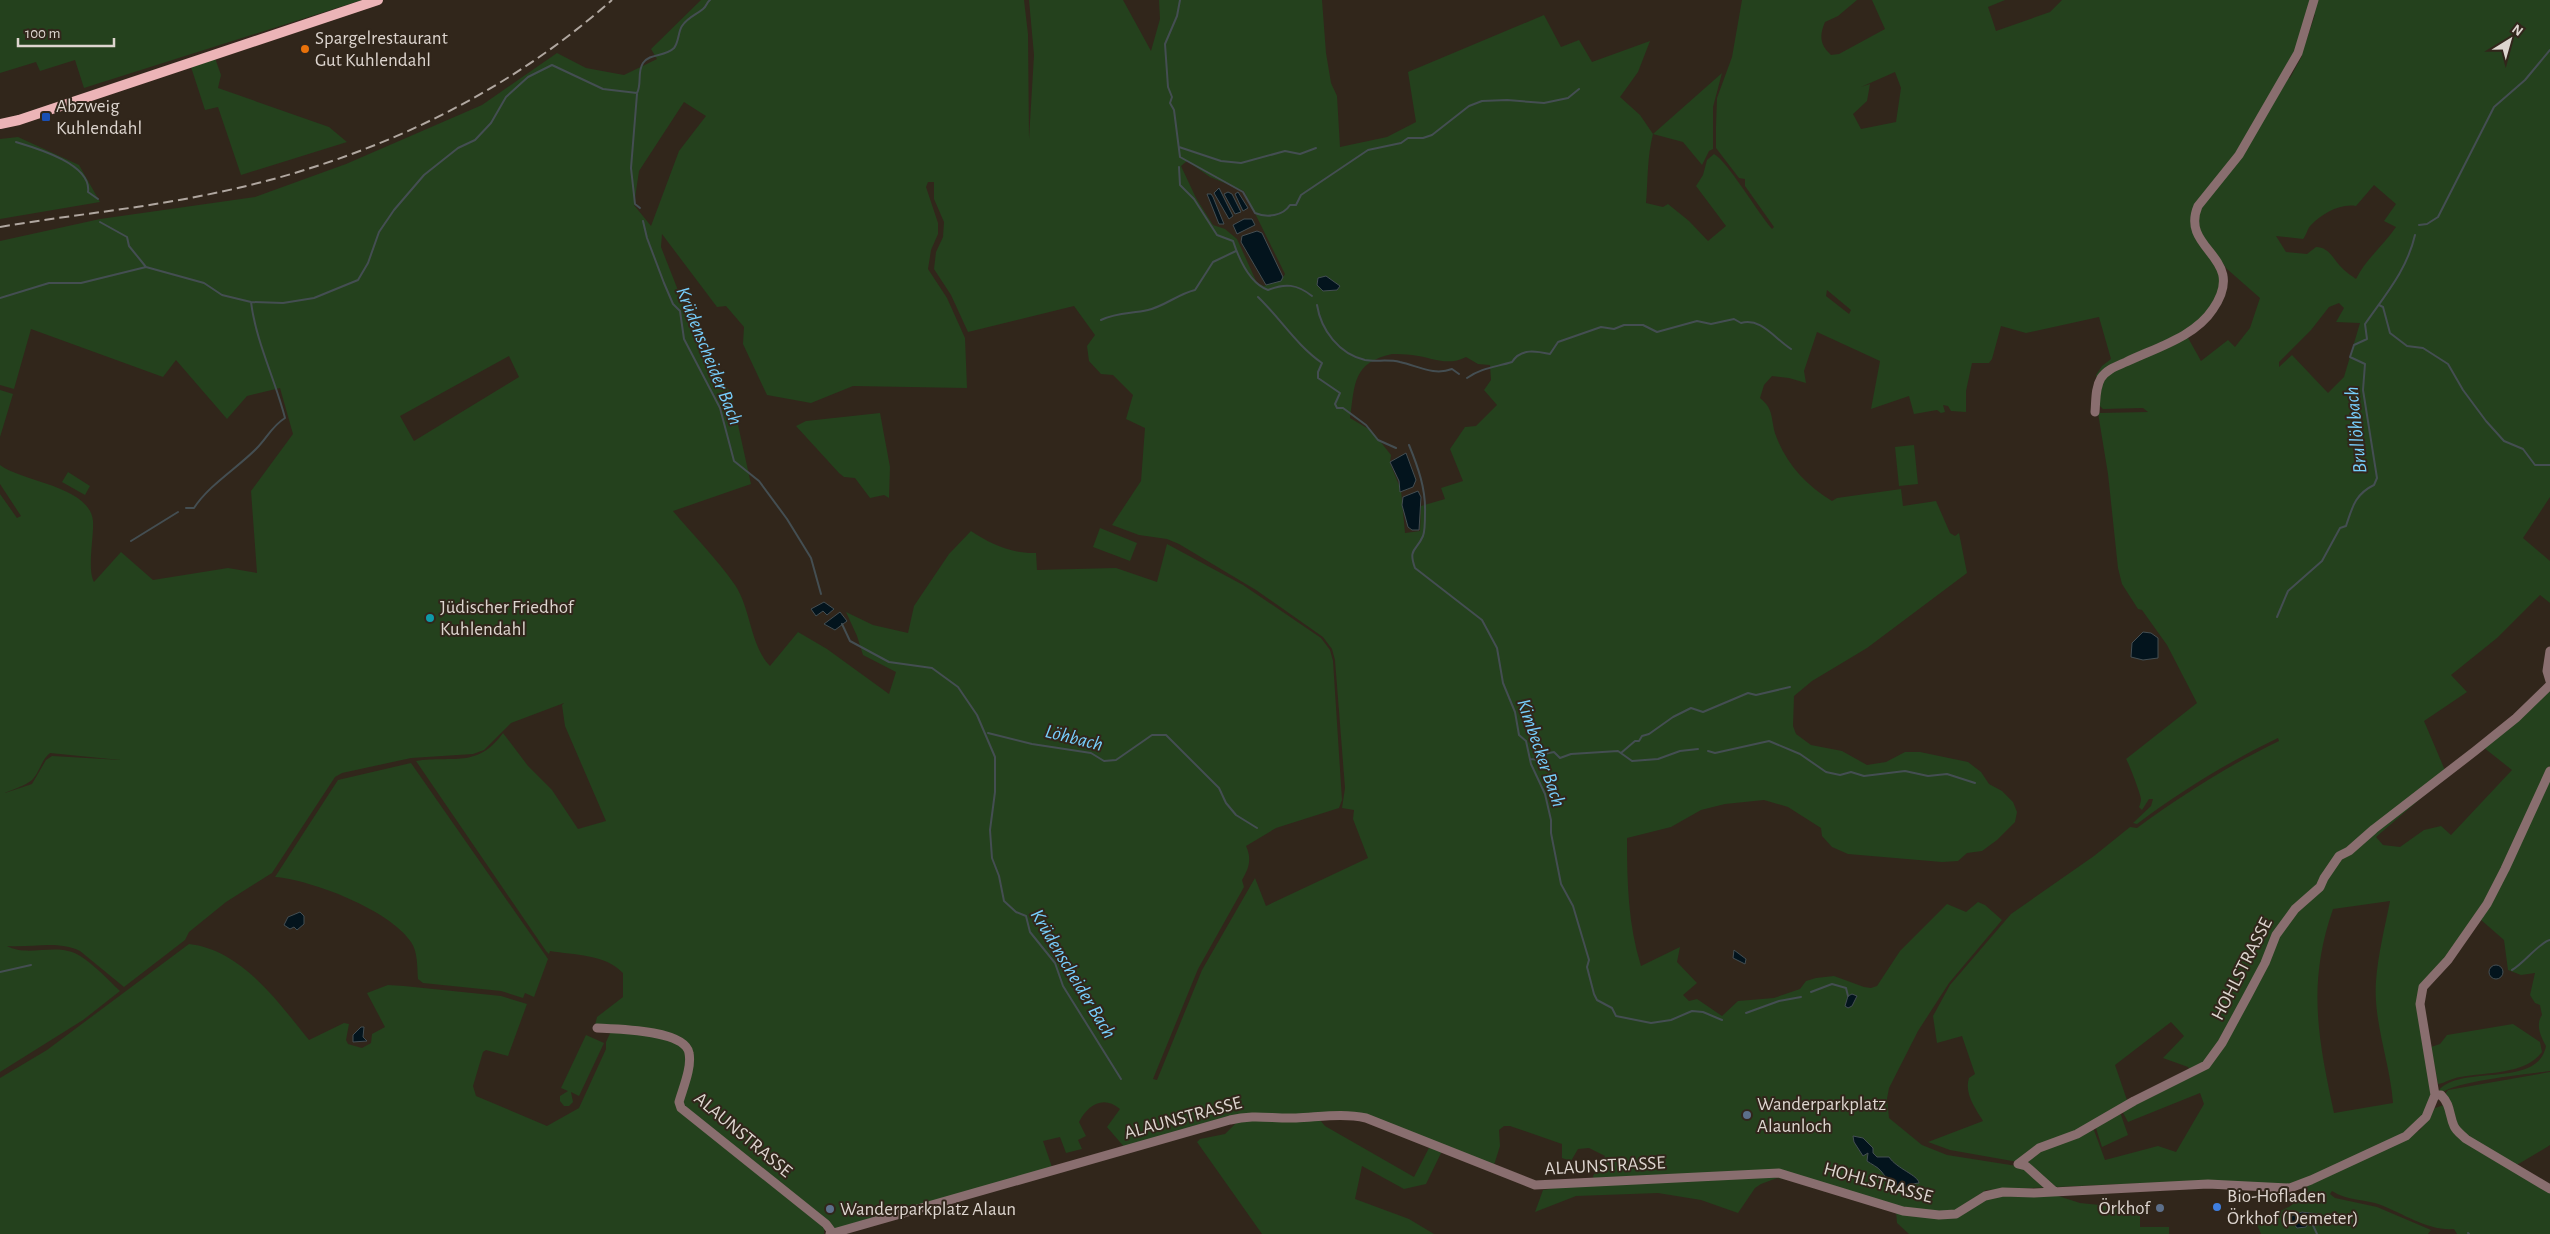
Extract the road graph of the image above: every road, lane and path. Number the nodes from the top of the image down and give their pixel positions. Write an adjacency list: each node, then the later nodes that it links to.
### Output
1 (378, 0): 3 (main road)
2 (2314, 0): 4 (street)
3 (0, 124)
4 (2095, 412)
5 (2550, 651): 6 (street)
6 (2550, 681)
7 (2550, 685): 13 (street, HOHLSTRASSE)
8 (2550, 770): 10 (street)
9 (597, 1028): 14 (street, ALAUNSTRASSE)
10 (2435, 1095): 12 (street); 13 (street, HOHLSTRASSE)
11 (1779, 1173): 13 (street, HOHLSTRASSE); 14 (street, ALAUNSTRASSE)
12 (2550, 1189)
13 (2054, 1191)
14 (831, 1233)

